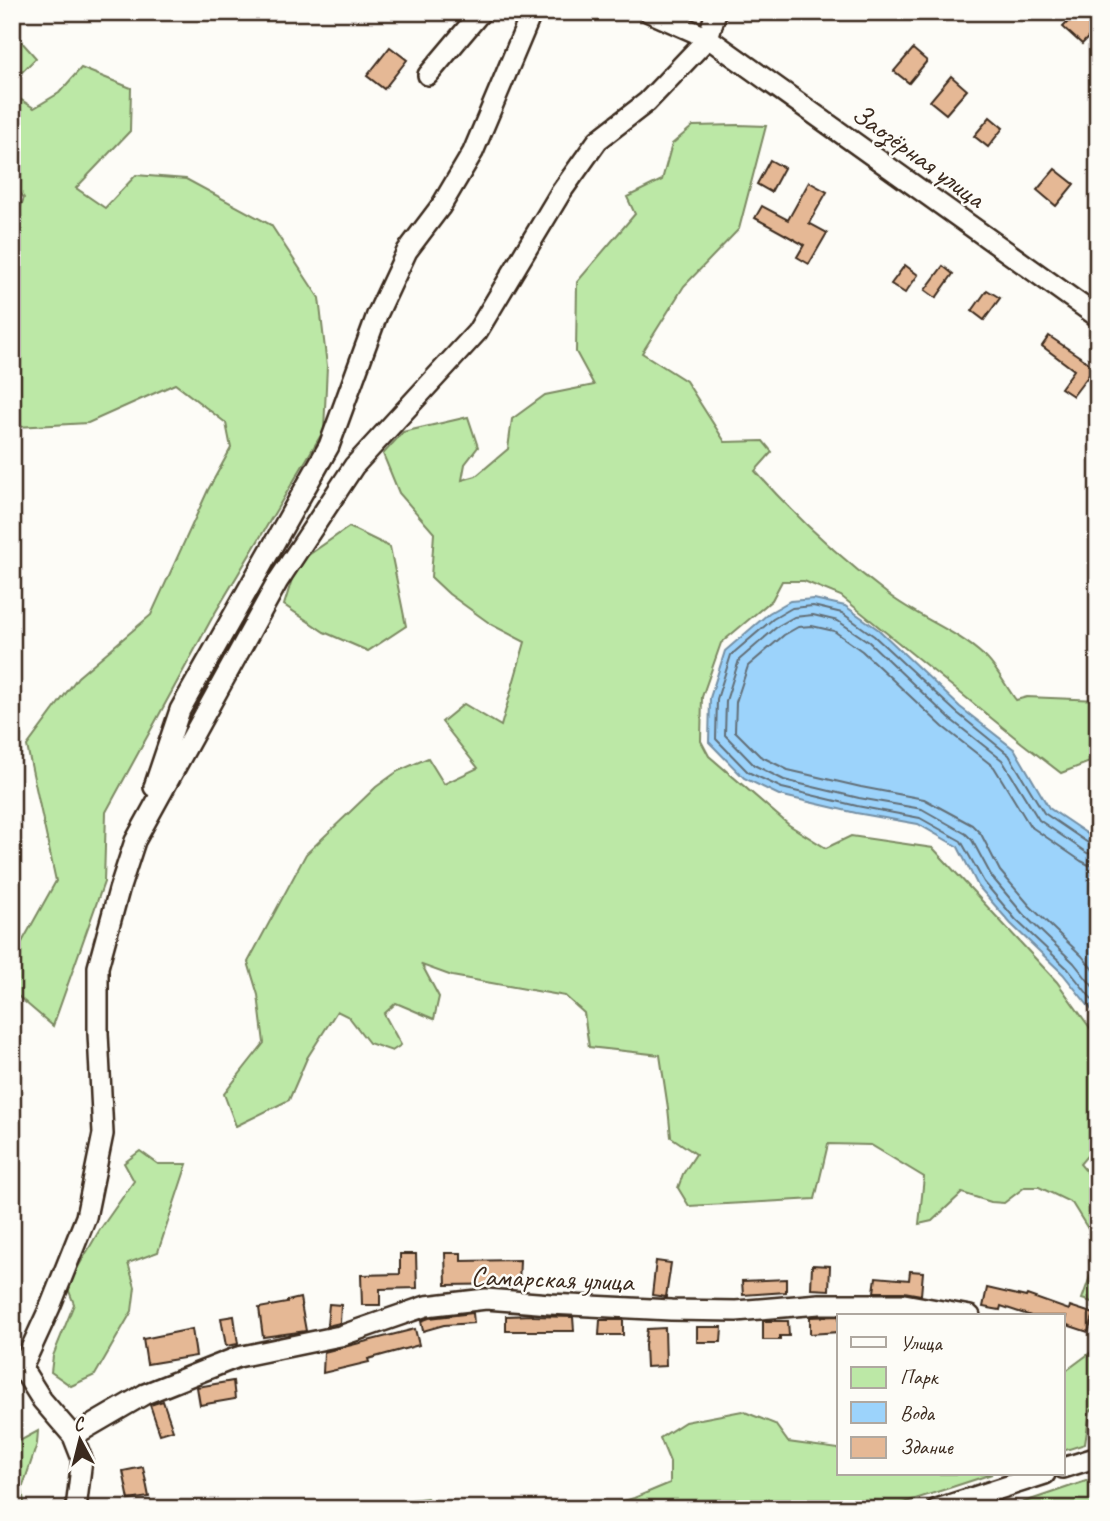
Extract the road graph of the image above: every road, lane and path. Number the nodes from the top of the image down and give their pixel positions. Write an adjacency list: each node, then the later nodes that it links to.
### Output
1 (481, 12): 6 (street)
2 (532, 12): 8 (street)
3 (649, 12): 5 (street, Заозёрная улица)
4 (716, 12): 5 (street)
5 (708, 38): 7 (street, Заозёрная улица); 8 (street)
6 (428, 75)
7 (1098, 317)
8 (135, 841): 10 (street)
9 (959, 1314): 10 (street, Самарская улица)
10 (73, 1436): 14 (street)
11 (1098, 1457): 12 (street)
12 (1064, 1468)
13 (1039, 1476): 15 (street)
14 (76, 1509)
15 (937, 1509)

